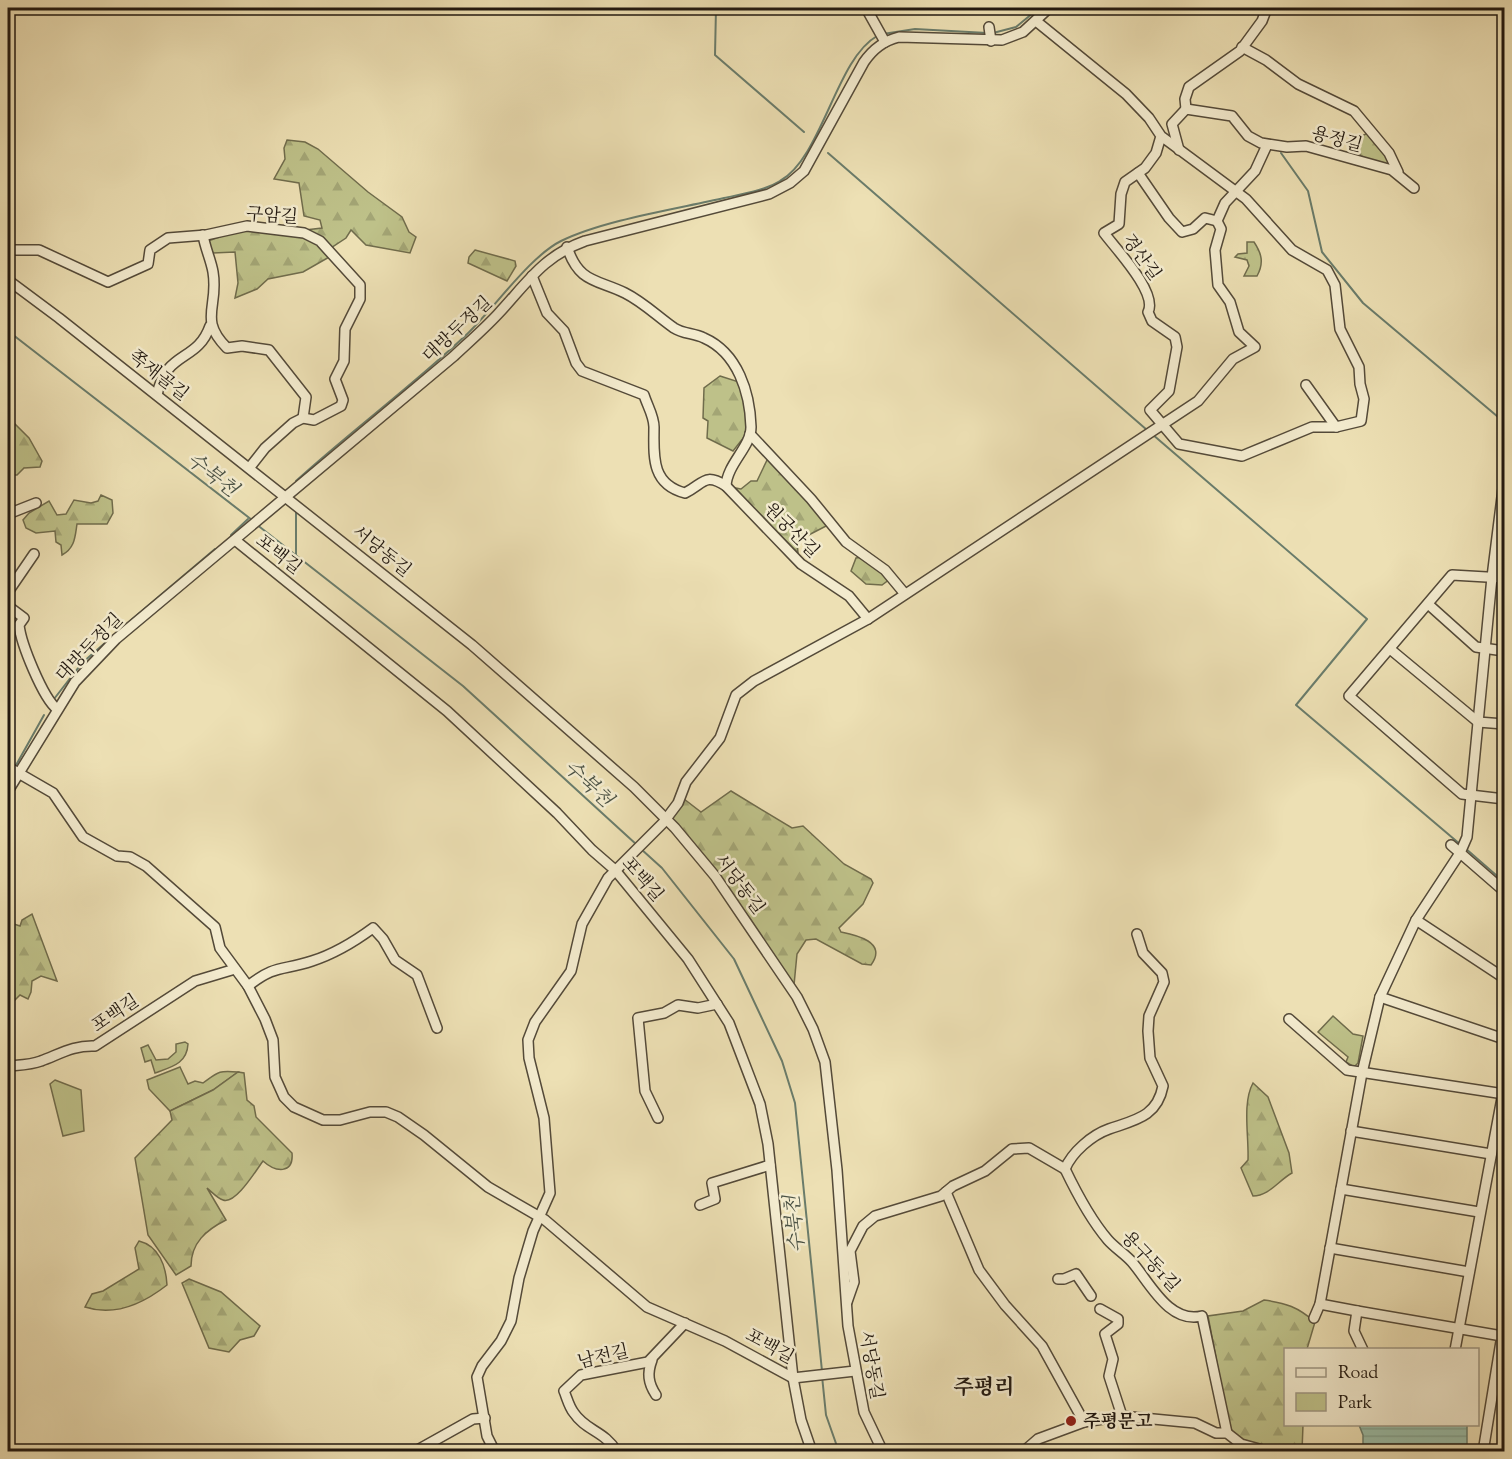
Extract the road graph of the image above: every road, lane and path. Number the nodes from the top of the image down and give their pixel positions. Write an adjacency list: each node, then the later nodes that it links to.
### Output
1 (866, 8): 6 (street)
2 (1049, 8): 4 (street)
3 (1267, 8): 8 (street)
4 (1036, 21): 7 (street); 10 (street)
5 (988, 27): 7 (street)
6 (883, 37): 7 (street); 19 (street, 대방두정길)
7 (991, 40)
8 (1242, 47): 9 (street); 13 (street)
9 (1186, 109): 11 (street); 12 (street)
10 (1161, 136): 12 (street); 14 (street, 경산길)
11 (1267, 145): 13 (street, 용정길); 16 (street)
12 (1179, 150): 16 (street)
13 (1398, 172): 15 (street, 용정길)
14 (1138, 173): 17 (street); 28 (street, 경산길)
15 (1414, 188)
16 (1236, 192): 17 (street); 27 (street)
17 (1217, 221): 28 (street)
18 (203, 235): 20 (street, 구암길); 23 (street); 26 (street, 구암길)
19 (567, 247): 21 (street, 대방두정길); 29 (street)
20 (8, 250)
21 (532, 276): 32 (street); 33 (street, 대방두정길)
22 (8, 280): 25 (street, 쪽재골길)
23 (210, 326): 25 (street); 26 (street)
24 (1306, 386): 27 (street)
25 (157, 395): 30 (street, 쪽재골길)
26 (303, 418): 30 (street, 구암길)
27 (1336, 427): 28 (street)
28 (1154, 429): 41 (street)
29 (750, 434): 32 (street); 41 (street)
30 (250, 467): 33 (street, 쪽재골길)
31 (1504, 481): 38 (street)
32 (726, 486): 44 (street, 원궁산길)
33 (286, 499): 36 (street, 대방두정길); 56 (street, 서당동길)
34 (36, 503): 35 (street)
35 (8, 514)
36 (235, 540): 48 (street, 대방두정길); 59 (street, 포백길)
37 (34, 554): 40 (street)
38 (1492, 577): 39 (street); 42 (street); 46 (street)
39 (1504, 578)
40 (8, 592)
41 (905, 594): 44 (street)
42 (1428, 604): 45 (street); 46 (street)
43 (8, 606): 48 (street)
44 (868, 619): 56 (street)
45 (1390, 649): 49 (street); 54 (street)
46 (1485, 649): 47 (street); 49 (street)
47 (1504, 651)
48 (57, 709): 52 (street, 대방두정길)
49 (1478, 722): 50 (street); 54 (street)
50 (1504, 724)
51 (8, 767): 52 (street, 포백길)
52 (18, 772): 53 (street, 대방두정길); 63 (street, 포백길)
53 (8, 791)
54 (1471, 795): 55 (street); 58 (street)
55 (1504, 799)
56 (665, 821): 59 (street); 88 (street, 서당동길)
57 (1451, 845): 58 (street)
58 (1460, 853): 60 (street); 61 (street)
59 (617, 868): 67 (street, 포백길); 83 (street)
60 (1504, 891)
61 (1416, 920): 64 (street); 66 (street)
62 (1137, 934): 78 (street)
63 (235, 969): 65 (street, 포백길); 71 (street, 포백길)
64 (1504, 978)
65 (248, 986): 69 (street); 83 (street, 포백길)
66 (1380, 997): 70 (street); 72 (street)
67 (717, 1004): 74 (street); 77 (street, 포백길)
68 (1289, 1019): 72 (street)
69 (436, 1028)
70 (1504, 1039)
71 (8, 1066)
72 (1362, 1073): 73 (street); 75 (street)
73 (1504, 1091): 76 (street)
74 (658, 1118)
75 (1351, 1131): 76 (street); 79 (street)
76 (1491, 1154): 82 (street)
77 (770, 1165): 81 (street); 101 (street, 포백길)
78 (1065, 1169): 80 (street); 106 (street, 용구동1길)
79 (1341, 1189): 82 (street); 84 (street)
80 (946, 1192): 88 (street); 105 (street)
81 (700, 1204)
82 (1479, 1212): 85 (street)
83 (540, 1217): 93 (street, 포백길); 104 (street)
84 (1330, 1248): 85 (street); 89 (street)
85 (1469, 1272): 95 (street)
86 (1058, 1279): 87 (street)
87 (1092, 1296)
88 (847, 1302): 100 (street, 서당동길)
89 (1320, 1304): 91 (street); 92 (street)
90 (1100, 1309): 103 (street)
91 (1357, 1311): 95 (street); 97 (street)
92 (1314, 1318)
93 (685, 1323): 99 (street, 남전길); 101 (street, 포백길)
94 (1504, 1323): 96 (street)
95 (1459, 1328): 96 (street); 98 (street)
96 (1502, 1336): 114 (street)
97 (1362, 1348)
98 (1455, 1348)
99 (652, 1360): 102 (street); 109 (street, 남전길)
100 (855, 1371): 101 (street); 111 (street, 서당동길)
101 (796, 1377): 110 (street)
102 (656, 1395)
103 (1122, 1416): 105 (street); 106 (street)
104 (485, 1418): 107 (street); 108 (street)
105 (1084, 1422): 112 (street)
106 (1227, 1433): 113 (street)
107 (414, 1452)
108 (495, 1452)
109 (617, 1452)
110 (812, 1452)
111 (883, 1452)
112 (1023, 1452)
113 (1270, 1452)
114 (1483, 1452)

